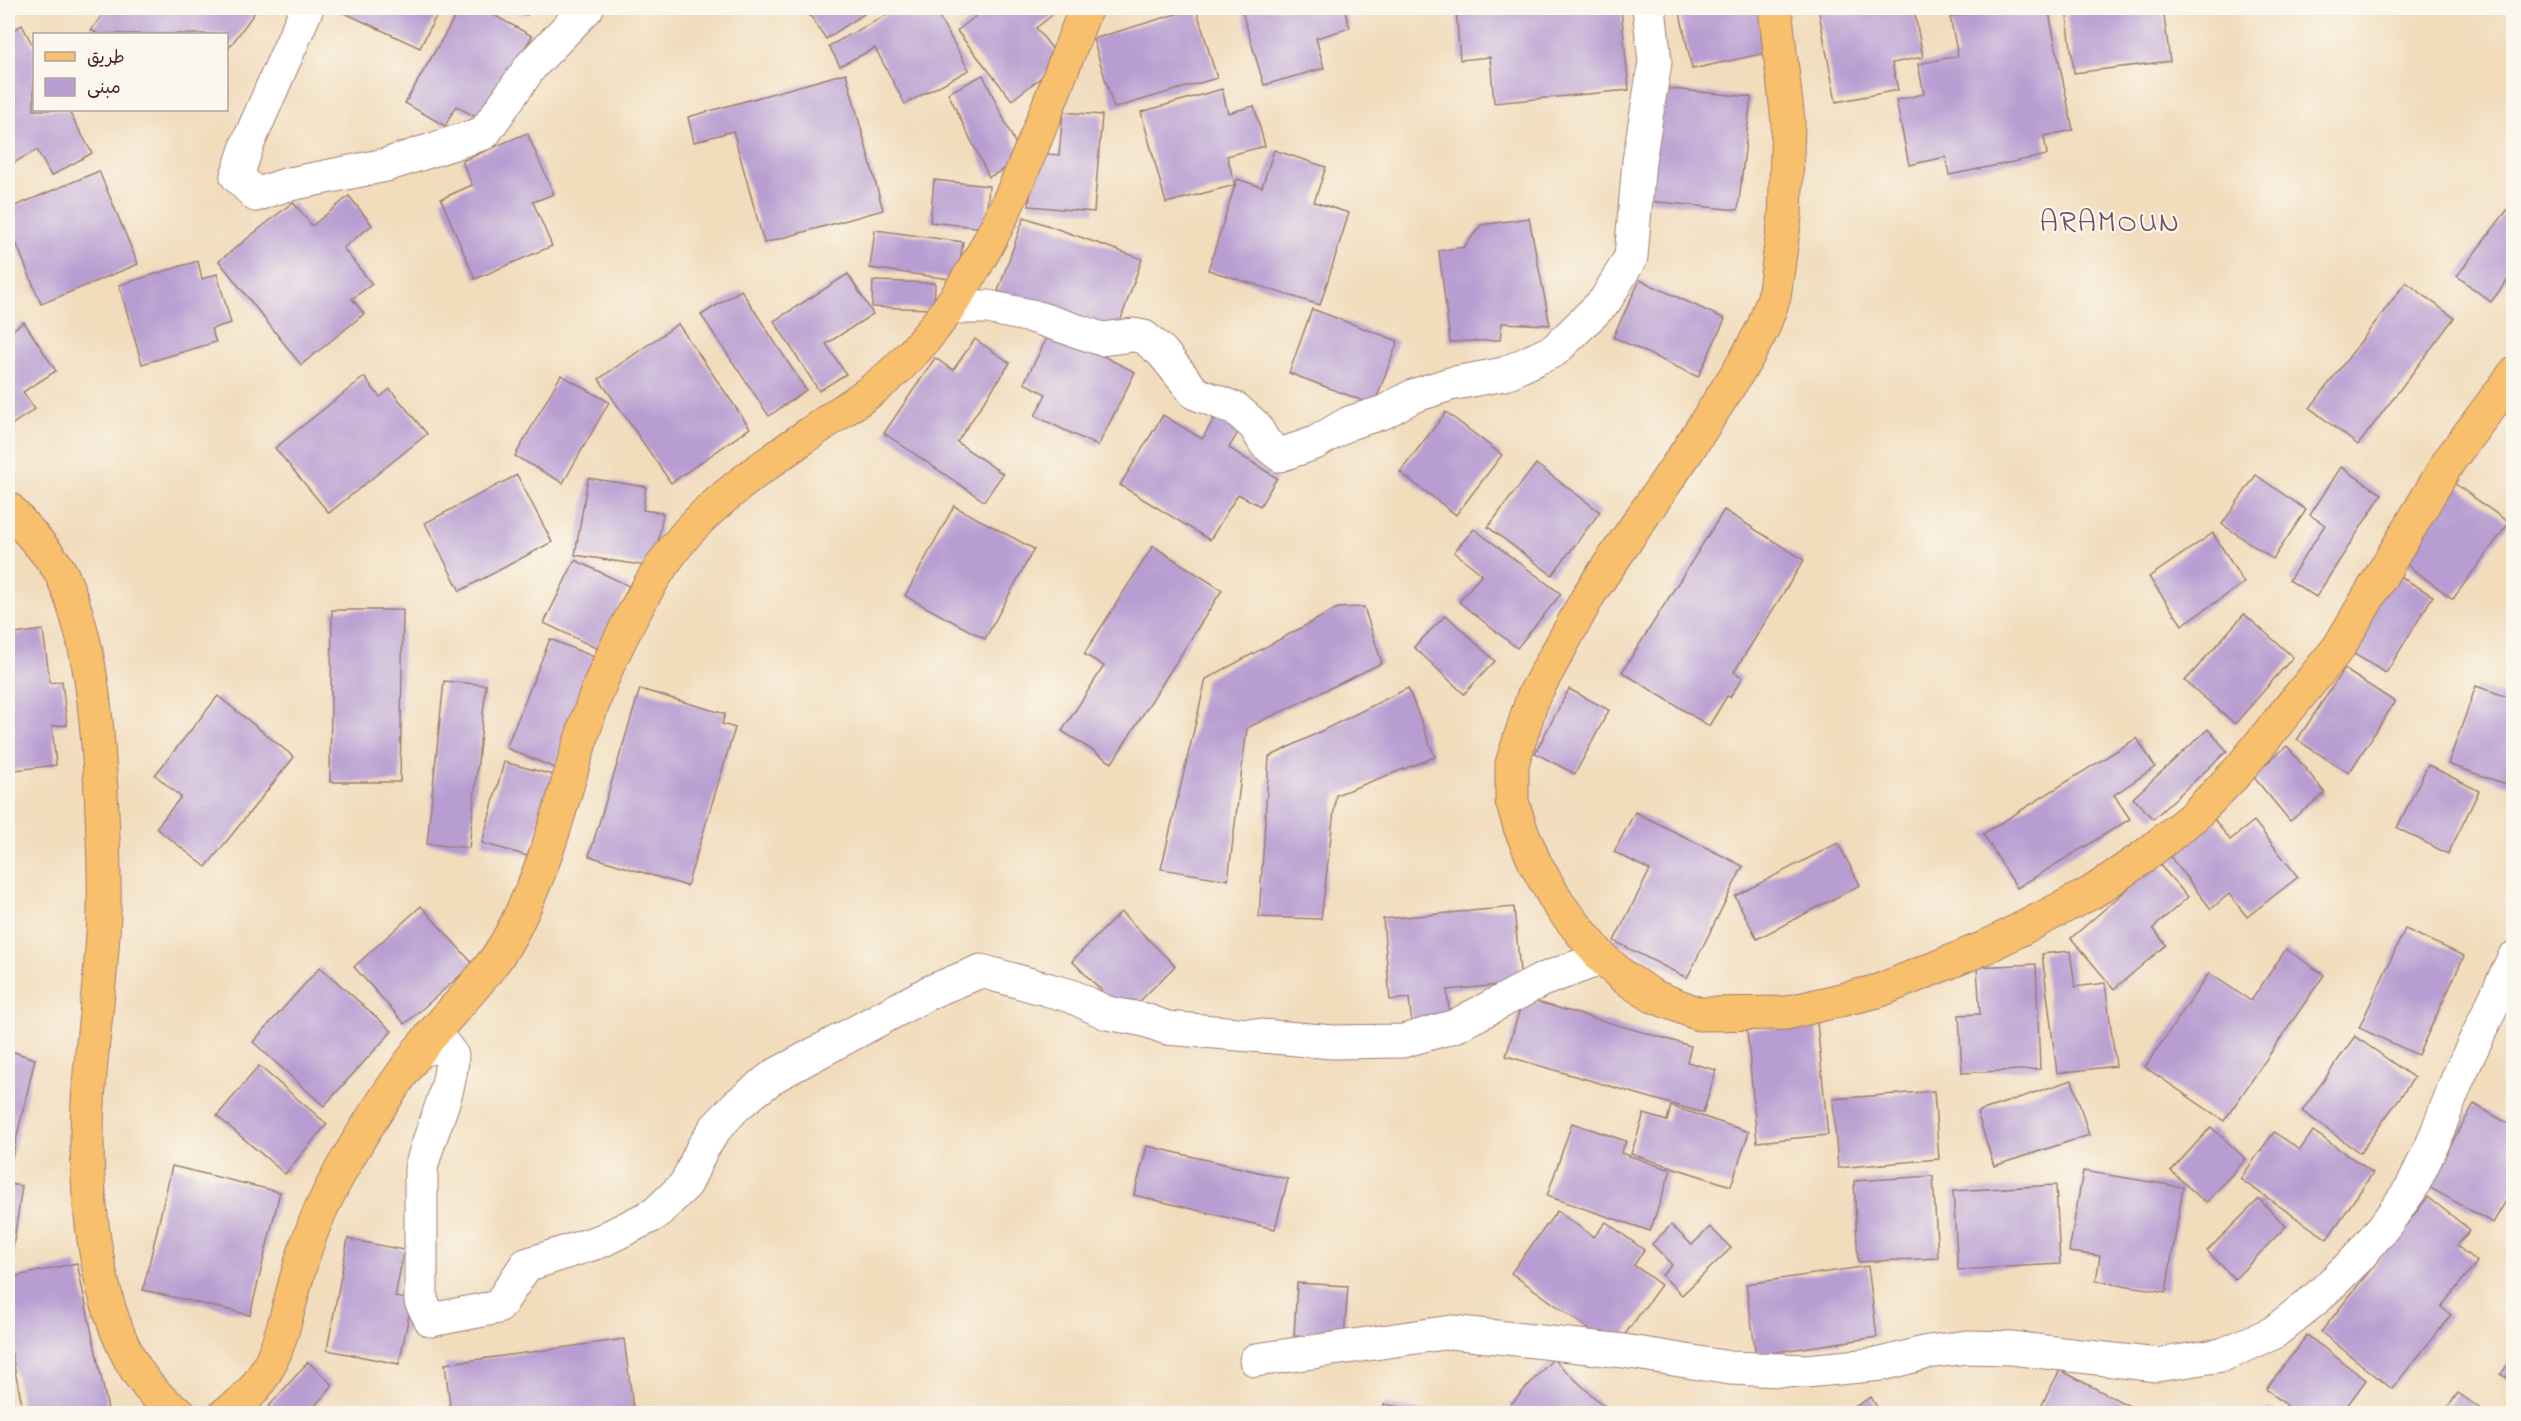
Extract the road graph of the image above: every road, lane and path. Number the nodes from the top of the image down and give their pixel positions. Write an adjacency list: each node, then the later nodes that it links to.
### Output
1 (307, 8): 2 (street)
2 (587, 8)
3 (1086, 8): 6 (main road)
4 (1650, 8): 6 (street)
5 (1775, 8): 9 (main road)
6 (950, 307): 11 (main road)
7 (2514, 374): 9 (main road)
8 (8, 508): 13 (main road)
9 (1602, 958): 11 (street)
10 (2514, 958): 12 (street)
11 (418, 1051): 14 (main road)
12 (1256, 1360)
13 (182, 1413)
14 (225, 1413)

